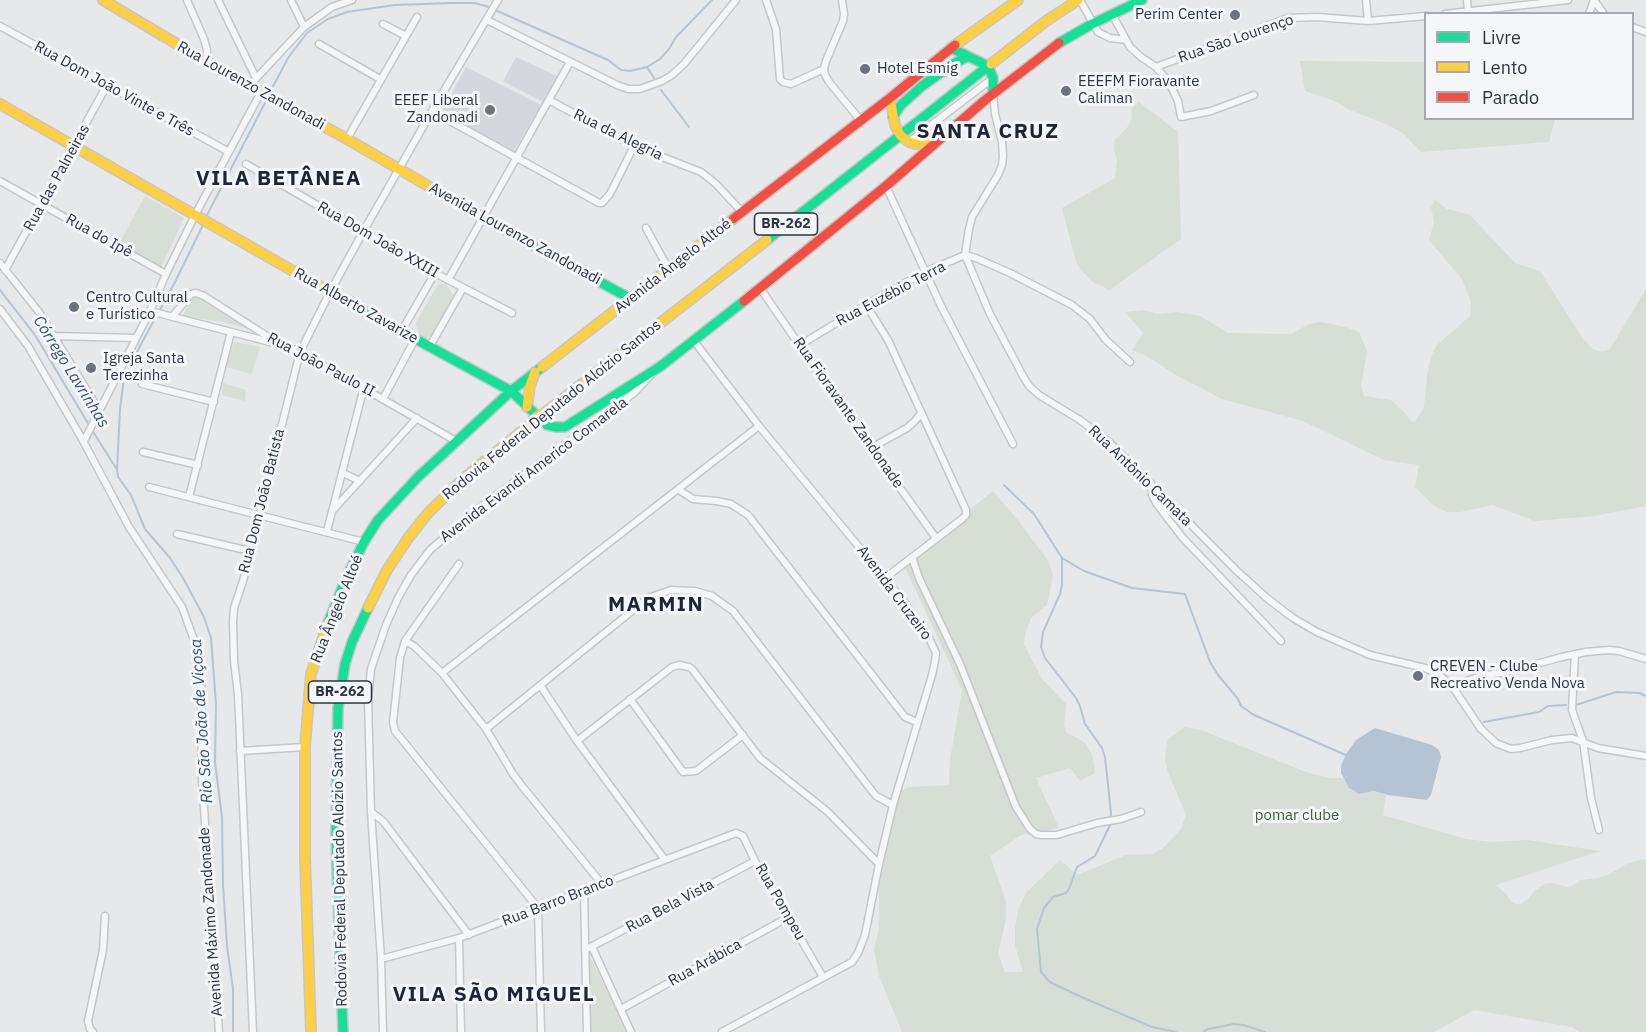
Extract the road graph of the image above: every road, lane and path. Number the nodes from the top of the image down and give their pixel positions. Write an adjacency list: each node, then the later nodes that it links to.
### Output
1 (103, 0): 37 (main road, Rua Lourenzo Zandonadi)
2 (188, 0): 37 (street)
3 (218, 0): 43 (street)
4 (291, 0): 31 (street)
5 (328, 0): 20 (street)
6 (352, 0): 20 (street)
7 (498, 0): 26 (street, Rua Dom João Batista)
8 (736, 0): 38 (street)
9 (766, 0): 40 (street)
10 (842, 0): 40 (street)
11 (1018, 0): 35 (main road, Avenida Ângelo Altoé)
12 (1079, 0): 29 (street); 41 (main road, Rodovia Federal Deputado Aloízio Santos / BR-262)
13 (1142, 0): 23 (main road, Avenida Evandi Americo Comarela)
14 (1366, 0): 27 (street)
15 (1467, 0): 21 (street)
16 (1568, 0): 19 (street)
17 (1589, 0): 18 (street)
18 (1594, 0)
19 (1541, 1): 21 (street)
20 (332, 7): 31 (street)
21 (1468, 11): 22 (street)
22 (1460, 12)
23 (1112, 14): 29 (main road, Avenida Evandi Americo Comarela); 33 (street)
24 (1424, 16): 27 (street, Rua São Lourenço)
25 (417, 17): 32 (street)
26 (488, 20): 38 (street); 51 (street, Rua Dom João Batista)
27 (1368, 21): 39 (street, Rua São Lourenço)
28 (383, 24): 32 (street)
29 (1092, 24): 33 (street); 45 (main road, Avenida Evandi Americo Comarela)
30 (0, 26): 44 (street, Rua Dom João Vinte e Três)
31 (304, 27): 43 (street)
32 (406, 36): 42 (street)
33 (1126, 40): 39 (street)
34 (319, 44): 42 (street)
35 (951, 48): 36 (main road); 48 (main road, Avenida Ângelo Altoé)
36 (967, 57): 41 (main road); 52 (main road)
37 (207, 62): 43 (main road, Rua Lourenzo Zandonadi)
38 (570, 62): 49 (street)
39 (1156, 67): 46 (street)
40 (824, 69): 53 (street)
41 (990, 72): 45 (main road); 54 (main road, Rodovia Federal Deputado Aloízio Santos / BR-262)
42 (380, 79): 55 (street)
43 (253, 82): 47 (main road, Rua Lourenzo Zandonadi)
44 (107, 85): 58 (street, Rua das Palneiras); 59 (street, Rua Dom João Vinte e Três)
45 (993, 94): 56 (main road, Avenida Evandi Americo Comarela); 71 (street)
46 (1254, 95)
47 (268, 96): 55 (main road, Rua Lourenzo Zandonadi); 59 (street)
48 (890, 98): 52 (main road); 53 (main road, Avenida Ângelo Altoé)
49 (549, 100): 57 (street, Rua da Alegria); 60 (street)
50 (0, 104): 58 (main road)
51 (432, 111): 60 (street); 62 (street, Rua Dom João Batista)
52 (893, 117): 54 (main road)
53 (861, 121): 66 (main road, Avenida Ângelo Altoé)
54 (905, 139): 56 (main road); 111 (main road, Rodovia Federal Deputado Aloízio Santos / BR-262)
55 (347, 140): 62 (main road, Rua Lourenzo Zandonadi)
56 (937, 141): 64 (main road, Avenida Evandi Americo Comarela)
57 (634, 146): 60 (street); 66 (street, Rua da Alegria)
58 (74, 147): 65 (street, Rua das Palneiras); 68 (main road)
59 (229, 152): 68 (street)
60 (516, 158): 67 (street)
61 (246, 164): 70 (street, Rua Dom João XXIII)
62 (400, 170): 67 (main road, Avenida Lourenzo Zandonadi); 70 (street, Rua Dom João Batista)
63 (0, 181): 65 (street, Rua do Ipê)
64 (886, 186): 75 (street); 80 (main road, Avenida Evandi Americo Comarela)
65 (42, 205): 73 (street, Rua das Palneiras); 77 (street, Rua do Ipê)
66 (742, 212): 74 (main road, Avenida Ângelo Altoé)
67 (482, 217): 78 (street); 82 (main road, Avenida Lourenzo Zandonadi)
68 (203, 220): 77 (street); 81 (main road, Rua Alberto Zavarize)
69 (646, 228): 74 (street)
70 (363, 232): 76 (street, Rua Dom João XXIII); 81 (street, Rua Dom João Batista)
71 (966, 255): 75 (street, Rua Euzébio Terra); 98 (street); 123 (street, Rua Antônio Camata)
72 (0, 263): 73 (street)
73 (5, 270): 90 (street)
74 (669, 270): 82 (main road, Avenida Ângelo Altoé)
75 (925, 272): 83 (street, Rua Euzébio Terra); 117 (street)
76 (435, 273): 78 (street, Rua Dom João XXIII); 89 (street)
77 (166, 274): 85 (street)
78 (448, 280): 79 (street, Rua Dom João XXIII)
79 (463, 288): 86 (street, Rua Dom João XXIII); 96 (street)
80 (760, 288): 93 (main road, Avenida Evandi Americo Comarela); 95 (street, Rua Fioravante Zandonade)
81 (330, 292): 89 (main road, Rua Alberto Zavarize); 97 (street, Rua Dom João Batista)
82 (631, 298): 100 (main road, Avenida Ângelo Altoé)
83 (866, 305): 95 (street, Rua Euzébio Terra); 109 (street)
84 (0, 309): 115 (street, Avenida Máximo Zandonade)
85 (152, 311): 87 (street); 91 (street)
86 (512, 313)
87 (172, 317): 88 (street); 94 (street, Rua João Paulo II)
88 (231, 332): 94 (street); 105 (street)
89 (401, 332): 92 (main road, Rua Alberto Zavarize)
90 (53, 336): 91 (street); 108 (street)
91 (136, 338): 108 (street)
92 (415, 339): 96 (main road, Rua Alberto Zavarize); 104 (street)
93 (694, 341): 99 (main road, Avenida Evandi Americo Comarela); 114 (street, Avenida Cruzeiro)
94 (281, 345): 97 (street, Rua João Paulo II)
95 (800, 345): 118 (street, Rua Fioravante Zandonade)
96 (430, 346): 103 (main road, Rua Alberto Zavarize)
97 (300, 352): 102 (street, Rua João Paulo II); 128 (street, Rua Dom João Batista)
98 (1130, 362)
99 (661, 366): 111 (main road); 154 (street, Avenida Evandi Americo Comarela)
100 (535, 372): 103 (main road, Avenida Ângelo Altoé); 107 (main road)
101 (142, 384): 105 (street)
102 (364, 387): 104 (street, Rua João Paulo II); 121 (street)
103 (511, 391): 106 (main road, Rua Ângelo Altoé); 107 (main road)
104 (383, 399): 110 (street, Rua João Paulo II)
105 (214, 402): 120 (street)
106 (495, 405): 107 (main road); 116 (main road, Rua Ângelo Altoé)
107 (525, 405): 111 (main road)
108 (99, 410): 115 (street)
109 (921, 413): 112 (street); 113 (street)
110 (417, 418): 116 (street, Rua João Paulo II); 122 (street)
111 (541, 421): 177 (main road, Rodovia Federal Deputado Aloízio Santos / BR-262)
112 (915, 421): 113 (street); 118 (street)
113 (926, 423): 131 (street)
114 (759, 426): 125 (street); 136 (street, Avenida Cruzeiro)
115 (84, 441): 174 (street, Avenida Máximo Zandonade)
116 (456, 441): 132 (main road, Rua Ângelo Altoé)
117 (1013, 444)
118 (872, 448): 131 (street, Rua Fioravante Zandonade)
119 (143, 452): 120 (street)
120 (198, 465): 126 (street)
121 (343, 473): 122 (street); 127 (street)
122 (360, 481): 127 (street)
123 (1151, 483): 138 (street); 143 (street, Rua Antônio Camata)
124 (149, 487): 126 (street)
125 (679, 490): 141 (street); 145 (street)
126 (189, 497): 128 (street)
127 (333, 511): 129 (street)
128 (259, 515): 129 (street); 133 (street, Rua Dom João Batista)
129 (327, 531): 132 (street)
130 (177, 534): 133 (street)
131 (936, 538): 134 (street)
132 (364, 542): 150 (main road, Rua Ângelo Altoé)
133 (250, 551): 151 (street, Rua Dom João Batista)
134 (912, 557): 136 (street); 155 (street)
135 (459, 564): 137 (street)
136 (885, 578): 145 (street, Avenida Cruzeiro)
137 (405, 641): 141 (street); 163 (street)
138 (1281, 641)
139 (1575, 654): 140 (street); 143 (street); 149 (street)
140 (1646, 659)
141 (442, 673): 146 (street)
142 (540, 685): 146 (street); 148 (street); 153 (street)
143 (1452, 686): 149 (street)
144 (630, 699): 147 (street); 147 (street); 148 (street)
145 (917, 722): 153 (street, Avenida Cruzeiro)
146 (486, 729): 161 (street)
147 (743, 735): 160 (street)
148 (577, 741): 158 (street)
149 (1583, 741): 152 (street); 156 (street)
150 (305, 747): 151 (street); 176 (main road, Rua Ângelo Altoé)
151 (240, 751): 175 (street, Rua Dom João Batista)
152 (1646, 756)
153 (893, 805): 160 (street, Avenida Cruzeiro)
154 (371, 812): 166 (street); 170 (street, Avenida Evandi Americo Comarela)
155 (1142, 812)
156 (1599, 830)
157 (733, 834): 158 (street, Rua Barro Branco); 159 (street, Rua Pompeu)
158 (665, 860): 161 (street, Rua Barro Branco)
159 (755, 861): 165 (street, Rua Pompeu); 168 (street, Rua Bela Vista)
160 (879, 864): 171 (street, Avenida Cruzeiro)
161 (602, 884): 162 (street, Rua Barro Branco)
162 (584, 891): 163 (street, Rua Barro Branco); 169 (street)
163 (538, 908): 166 (street, Rua Barro Branco); 180 (street)
164 (105, 916): 173 (street)
165 (789, 916): 171 (street, Rua Pompeu); 172 (street, Rua Arábica)
166 (469, 935): 167 (street, Rua Barro Branco)
167 (459, 938): 170 (street, Rua Barro Branco); 179 (street)
168 (592, 947): 169 (street, Rua Bela Vista); 172 (street)
169 (585, 950): 181 (street)
170 (381, 959): 178 (street, Avenida Evandi Americo Comarela)
171 (823, 977): 183 (street)
172 (621, 1009): 182 (street)
173 (93, 1032)
174 (219, 1032)
175 (253, 1032)
176 (311, 1032)
177 (343, 1032)
178 (382, 1032)
179 (461, 1032)
180 (541, 1032)
181 (587, 1032)
182 (632, 1032)
183 (722, 1032)

